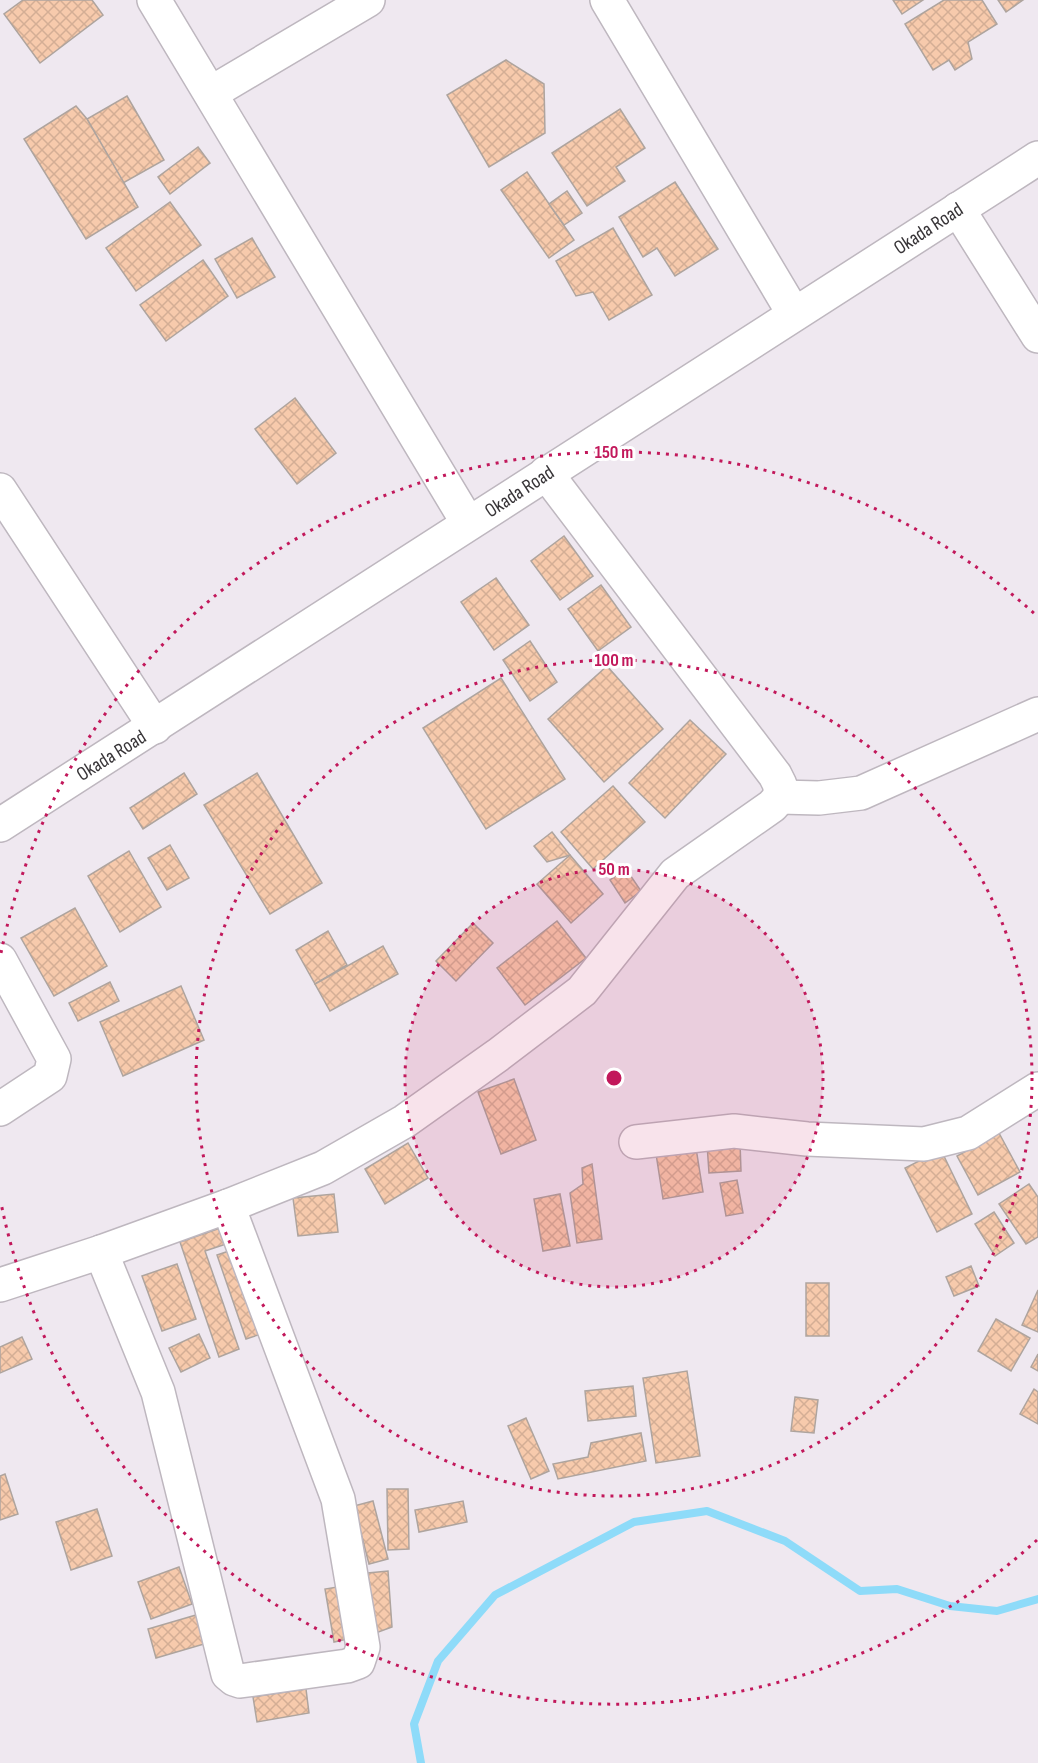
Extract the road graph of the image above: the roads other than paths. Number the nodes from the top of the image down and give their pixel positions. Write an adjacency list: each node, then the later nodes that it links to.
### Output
1 (154, 0): 4 (street)
2 (368, 0): 4 (street)
3 (607, 0): 7 (street)
4 (211, 93): 11 (street)
5 (1038, 158): 6 (street, Okada Road)
6 (958, 209): 7 (street, Okada Road); 8 (street)
7 (794, 314): 9 (street, Okada Road)
8 (1038, 336)
9 (546, 473): 11 (street, Okada Road); 14 (street)
10 (0, 490): 13 (street)
11 (468, 523): 13 (street, Okada Road)
12 (1038, 714): 14 (street)
13 (155, 727): 15 (street, Okada Road)
14 (780, 797): 20 (street)
15 (0, 825)
16 (0, 960): 18 (street)
17 (1038, 1089): 19 (street)
18 (0, 1109)
19 (636, 1142)
20 (228, 1206): 21 (street); 21 (street)
21 (101, 1252): 22 (street)
22 (0, 1285)

